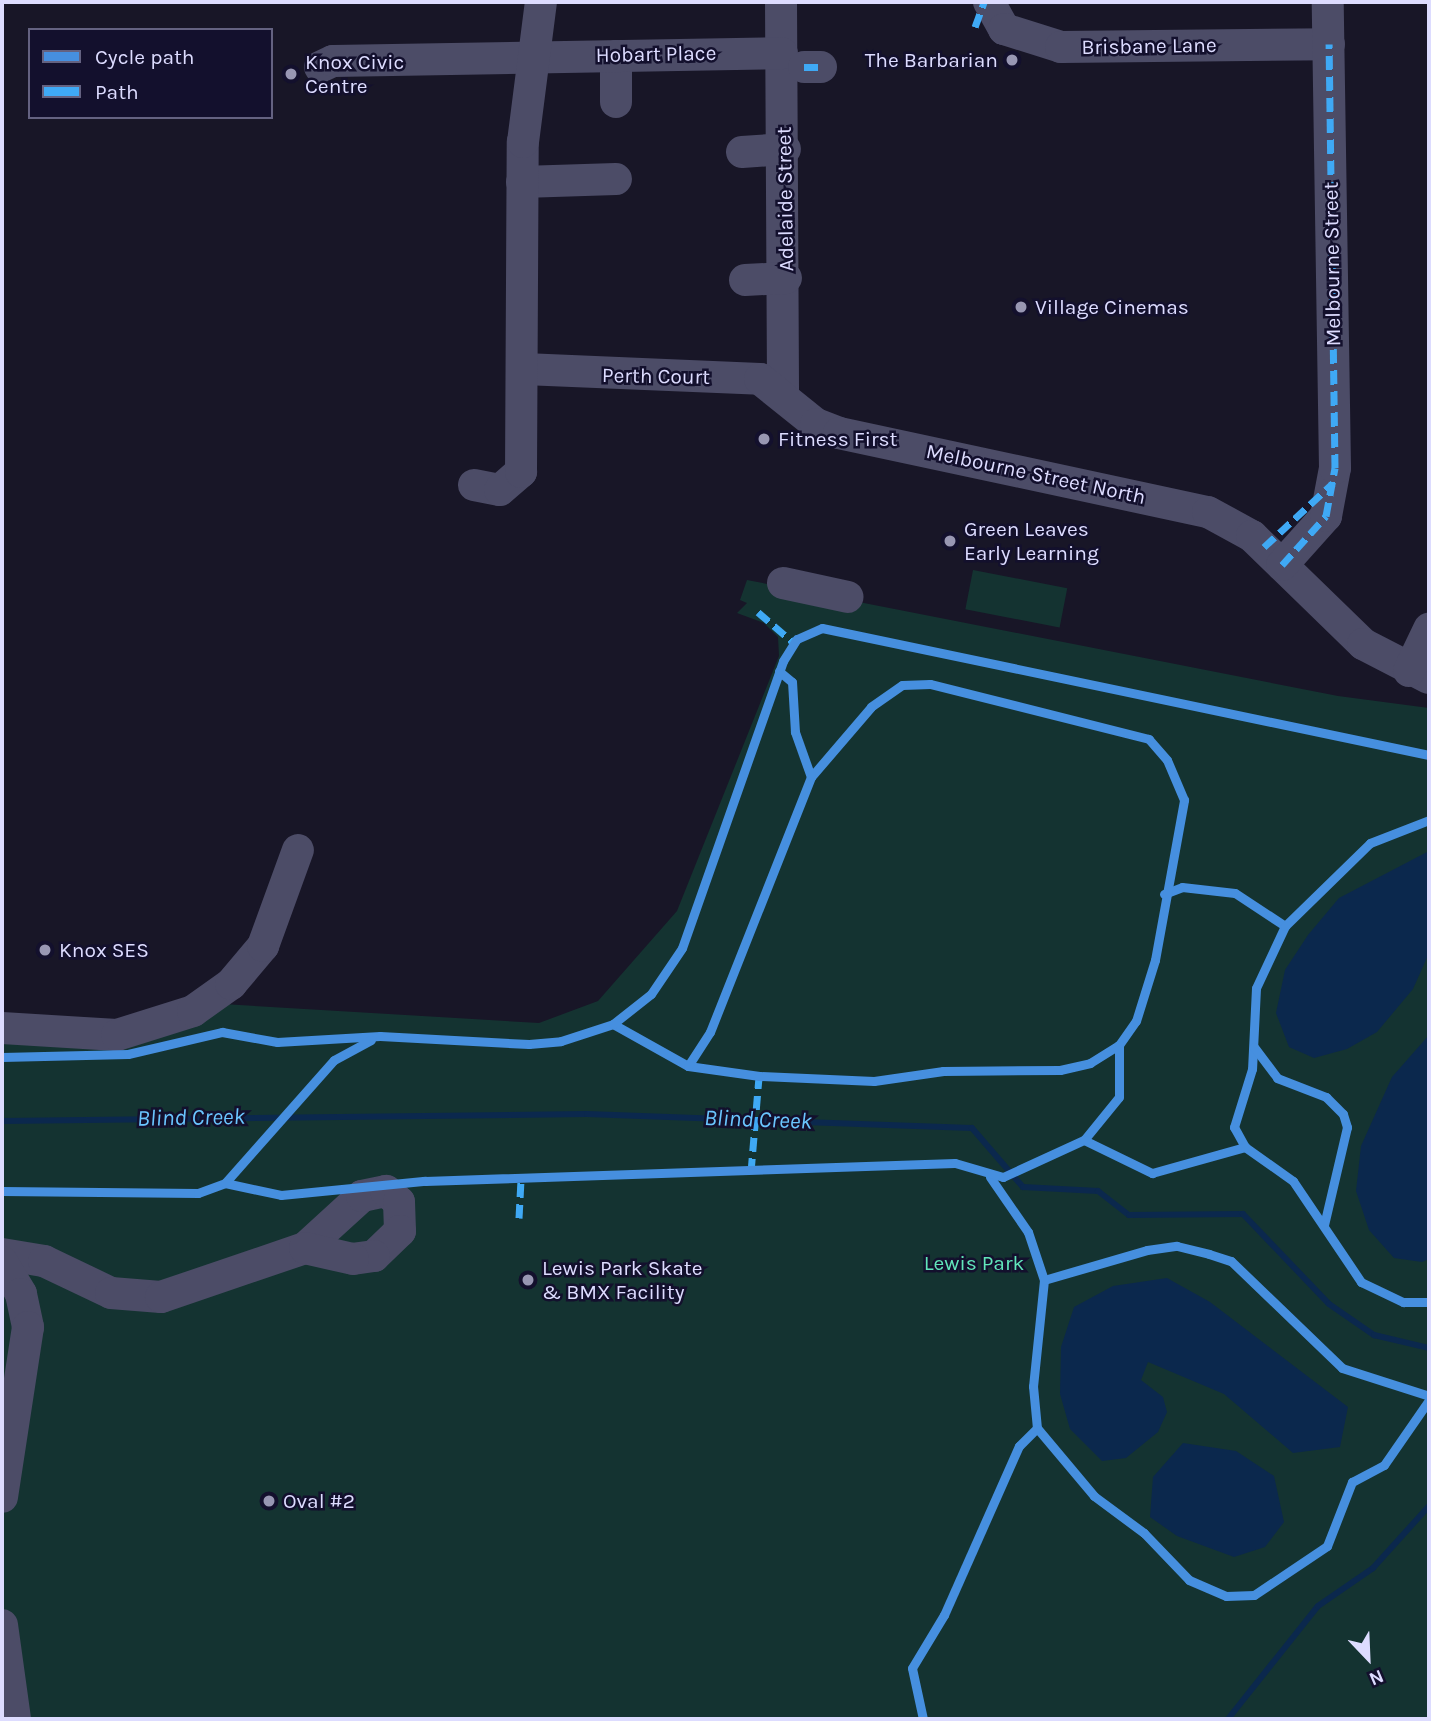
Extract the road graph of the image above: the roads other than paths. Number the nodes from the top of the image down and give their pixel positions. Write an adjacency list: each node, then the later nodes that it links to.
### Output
1 (541, 2): 7 (street)
2 (781, 2): 8 (street, Adelaide Street)
3 (1328, 2): 5 (street, Melbourne Street)
4 (982, 10): 5 (street, Brisbane Lane)
5 (1329, 44): 20 (street, Melbourne Street)
6 (615, 56): 7 (street, Hobart Place); 8 (street, Hobart Place); 10 (street)
7 (531, 57): 9 (street, Hobart Place); 14 (street)
8 (802, 62): 11 (street, Adelaide Street)
9 (320, 67)
10 (616, 102)
11 (785, 149): 12 (street); 15 (street, Adelaide Street)
12 (742, 152)
13 (616, 179): 14 (street)
14 (522, 182): 17 (street)
15 (786, 278): 16 (street); 18 (street, Adelaide Street)
16 (745, 280)
17 (524, 369): 18 (street, Perth Court); 19 (street)
18 (783, 397): 20 (street, Melbourne Street North)
19 (474, 485)
20 (1273, 556): 24 (street, Melbourne Street North)
21 (783, 583): 22 (street)
22 (848, 597)
23 (1429, 629): 24 (street)
24 (1419, 674)
25 (298, 850): 26 (street)
26 (2, 1028)
27 (305, 1248): 28 (street)
28 (2, 1254)
29 (2, 1262): 30 (street)
30 (2, 1497)
31 (2, 1625): 32 (street)
32 (15, 1719)

